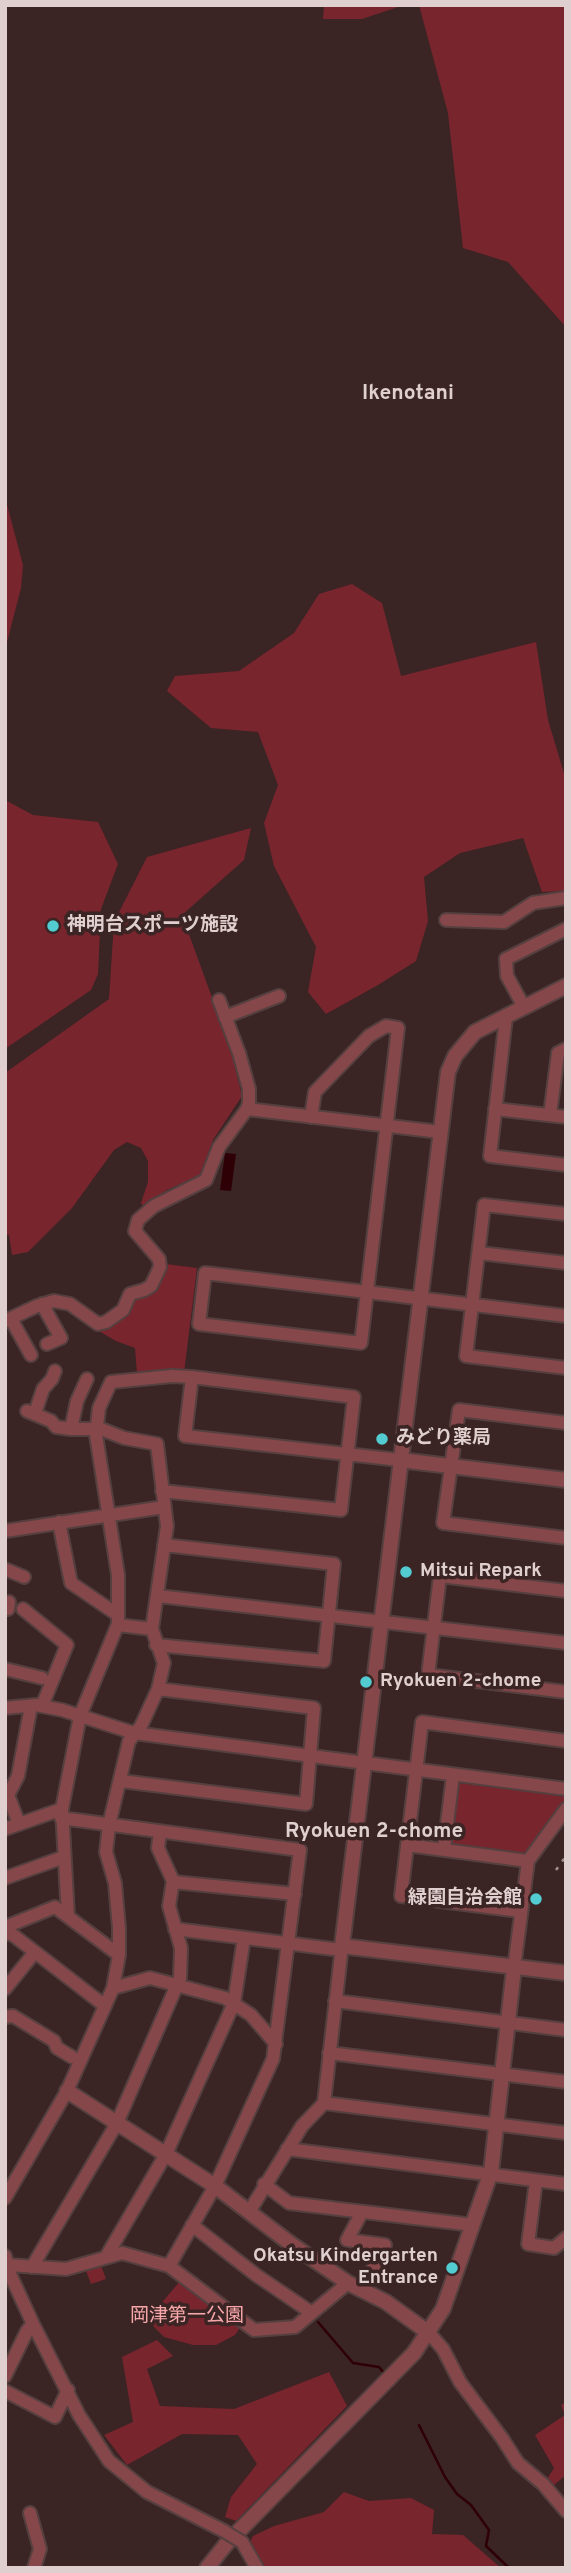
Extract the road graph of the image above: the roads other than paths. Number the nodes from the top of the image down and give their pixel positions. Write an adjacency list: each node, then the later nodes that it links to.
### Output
1 (566, 898): 2 (street)
2 (446, 920)
3 (566, 929): 7 (street)
4 (566, 986): 7 (street)
5 (279, 996): 8 (street)
6 (219, 1000): 8 (street)
7 (524, 1007): 9 (street)
8 (225, 1017): 11 (street)
9 (506, 1017): 12 (street); 17 (street)
10 (566, 1049): 13 (street)
11 (247, 1109): 14 (street); 24 (street)
12 (495, 1109): 13 (street); 18 (street)
13 (550, 1115): 15 (street)
14 (311, 1117): 16 (street); 16 (street)
15 (566, 1117)
16 (387, 1126): 17 (street); 22 (street)
17 (440, 1132): 23 (street)
18 (566, 1165)
19 (566, 1214): 20 (street)
20 (478, 1253): 21 (street); 25 (street)
21 (566, 1263)
22 (367, 1292): 22 (street); 23 (street)
23 (420, 1298): 25 (street); 38 (street)
24 (42, 1304): 27 (street); 28 (street)
25 (472, 1305): 26 (street); 30 (street)
26 (566, 1316)
27 (7, 1318): 29 (street)
28 (47, 1344)
29 (31, 1355)
30 (566, 1368)
31 (55, 1371): 36 (street)
32 (192, 1377): 35 (street); 37 (street); 37 (street)
33 (87, 1379): 36 (street)
34 (566, 1423): 39 (street)
35 (96, 1428): 36 (street); 41 (street); 43 (street)
36 (71, 1429)
37 (348, 1455): 38 (street); 41 (street)
38 (400, 1460): 39 (street); 55 (street)
39 (452, 1467): 40 (street); 46 (street)
40 (566, 1480)
41 (162, 1491): 42 (street)
42 (164, 1507): 43 (street); 47 (street)
43 (109, 1515): 44 (street); 54 (street)
44 (59, 1522): 45 (street); 54 (street)
45 (5, 1531)
46 (566, 1538)
47 (164, 1545): 51 (street); 53 (street)
48 (5, 1569): 49 (street)
49 (24, 1577)
50 (566, 1591): 56 (street)
51 (158, 1596): 53 (street); 57 (street)
52 (23, 1609): 64 (street)
53 (329, 1614): 55 (street); 59 (street)
54 (118, 1620): 57 (street); 66 (street)
55 (381, 1620): 56 (street); 70 (street)
56 (433, 1626): 58 (street); 63 (street)
57 (152, 1629): 59 (street)
58 (566, 1643)
59 (156, 1645): 62 (street)
60 (5, 1669): 61 (street)
61 (42, 1678)
62 (158, 1689): 67 (street); 69 (street)
63 (566, 1692)
64 (36, 1706): 65 (street); 66 (street); 75 (street)
65 (5, 1707)
66 (80, 1716): 67 (street); 77 (street)
67 (134, 1733): 69 (street); 73 (street)
68 (566, 1741): 71 (street)
69 (310, 1756): 70 (street); 73 (street)
70 (364, 1764): 71 (street); 96 (street)
71 (415, 1770): 72 (street); 82 (street)
72 (453, 1775): 74 (street); 83 (street)
73 (121, 1781): 79 (street)
74 (566, 1788)
75 (6, 1793): 78 (street)
76 (566, 1809): 85 (street)
77 (61, 1814): 78 (street); 79 (street); 84 (street)
78 (19, 1824): 80 (street)
79 (109, 1825): 81 (street); 98 (street)
80 (5, 1829)
81 (160, 1832): 87 (street); 88 (street)
82 (407, 1844): 83 (street); 89 (street)
83 (444, 1849): 85 (street)
84 (64, 1857): 86 (street); 90 (street)
85 (528, 1861): 89 (street)
86 (5, 1878)
87 (173, 1882): 88 (street); 92 (street)
88 (296, 1894): 95 (street)
89 (520, 1912): 99 (street)
90 (68, 1916): 91 (street); 98 (street)
91 (5, 1927)
92 (175, 1929): 94 (street); 101 (street)
93 (5, 1933): 97 (street)
94 (244, 1938): 95 (street); 105 (street)
95 (290, 1944): 96 (street); 110 (street)
96 (342, 1948): 99 (street); 104 (street)
97 (35, 1952): 103 (street); 106 (street)
98 (119, 1955): 102 (street)
99 (514, 1968): 100 (street); 108 (street)
100 (566, 1973)
101 (177, 1986): 102 (street); 105 (street); 117 (street)
102 (113, 1988): 106 (street)
103 (5, 1989)
104 (335, 2001): 108 (street); 111 (street)
105 (234, 2003): 110 (street); 121 (street)
106 (105, 2006): 112 (street)
107 (5, 2017): 112 (street)
108 (509, 2023): 109 (street); 113 (street)
109 (566, 2030)
110 (276, 2044): 126 (street)
111 (329, 2053): 113 (street); 116 (street)
112 (76, 2059): 115 (street)
113 (503, 2075): 114 (street); 118 (street)
114 (566, 2082)
115 (68, 2091): 117 (street); 127 (street)
116 (324, 2103): 118 (street); 120 (street)
117 (117, 2123): 121 (street); 136 (street)
118 (498, 2125): 119 (street); 122 (street)
119 (566, 2133)
120 (287, 2149): 122 (street); 124 (street)
121 (166, 2154): 126 (street); 133 (street)
122 (490, 2175): 123 (street); 131 (street)
123 (536, 2180): 125 (street); 132 (street)
124 (264, 2184): 128 (street); 129 (street)
125 (566, 2184)
126 (215, 2186): 128 (street); 130 (street)
127 (5, 2198)
128 (249, 2212): 137 (street)
129 (362, 2212): 131 (street); 138 (street)
130 (192, 2225): 135 (street); 139 (street)
131 (473, 2225): 141 (street)
132 (566, 2238)
133 (106, 2258): 135 (street); 136 (street)
134 (7, 2261): 136 (street); 140 (street)
135 (169, 2266): 139 (street)
136 (32, 2267)
137 (348, 2283): 138 (street); 139 (street)
138 (362, 2290): 141 (street)
139 (312, 2313)
140 (33, 2324): 142 (street); 143 (street)
141 (429, 2333): 145 (street); 148 (street)
142 (5, 2376)
143 (68, 2390): 144 (street); 149 (street, bridge)
144 (5, 2391)
145 (566, 2511)
146 (30, 2513): 147 (street)
147 (34, 2568)
148 (207, 2568)
149 (257, 2568)

